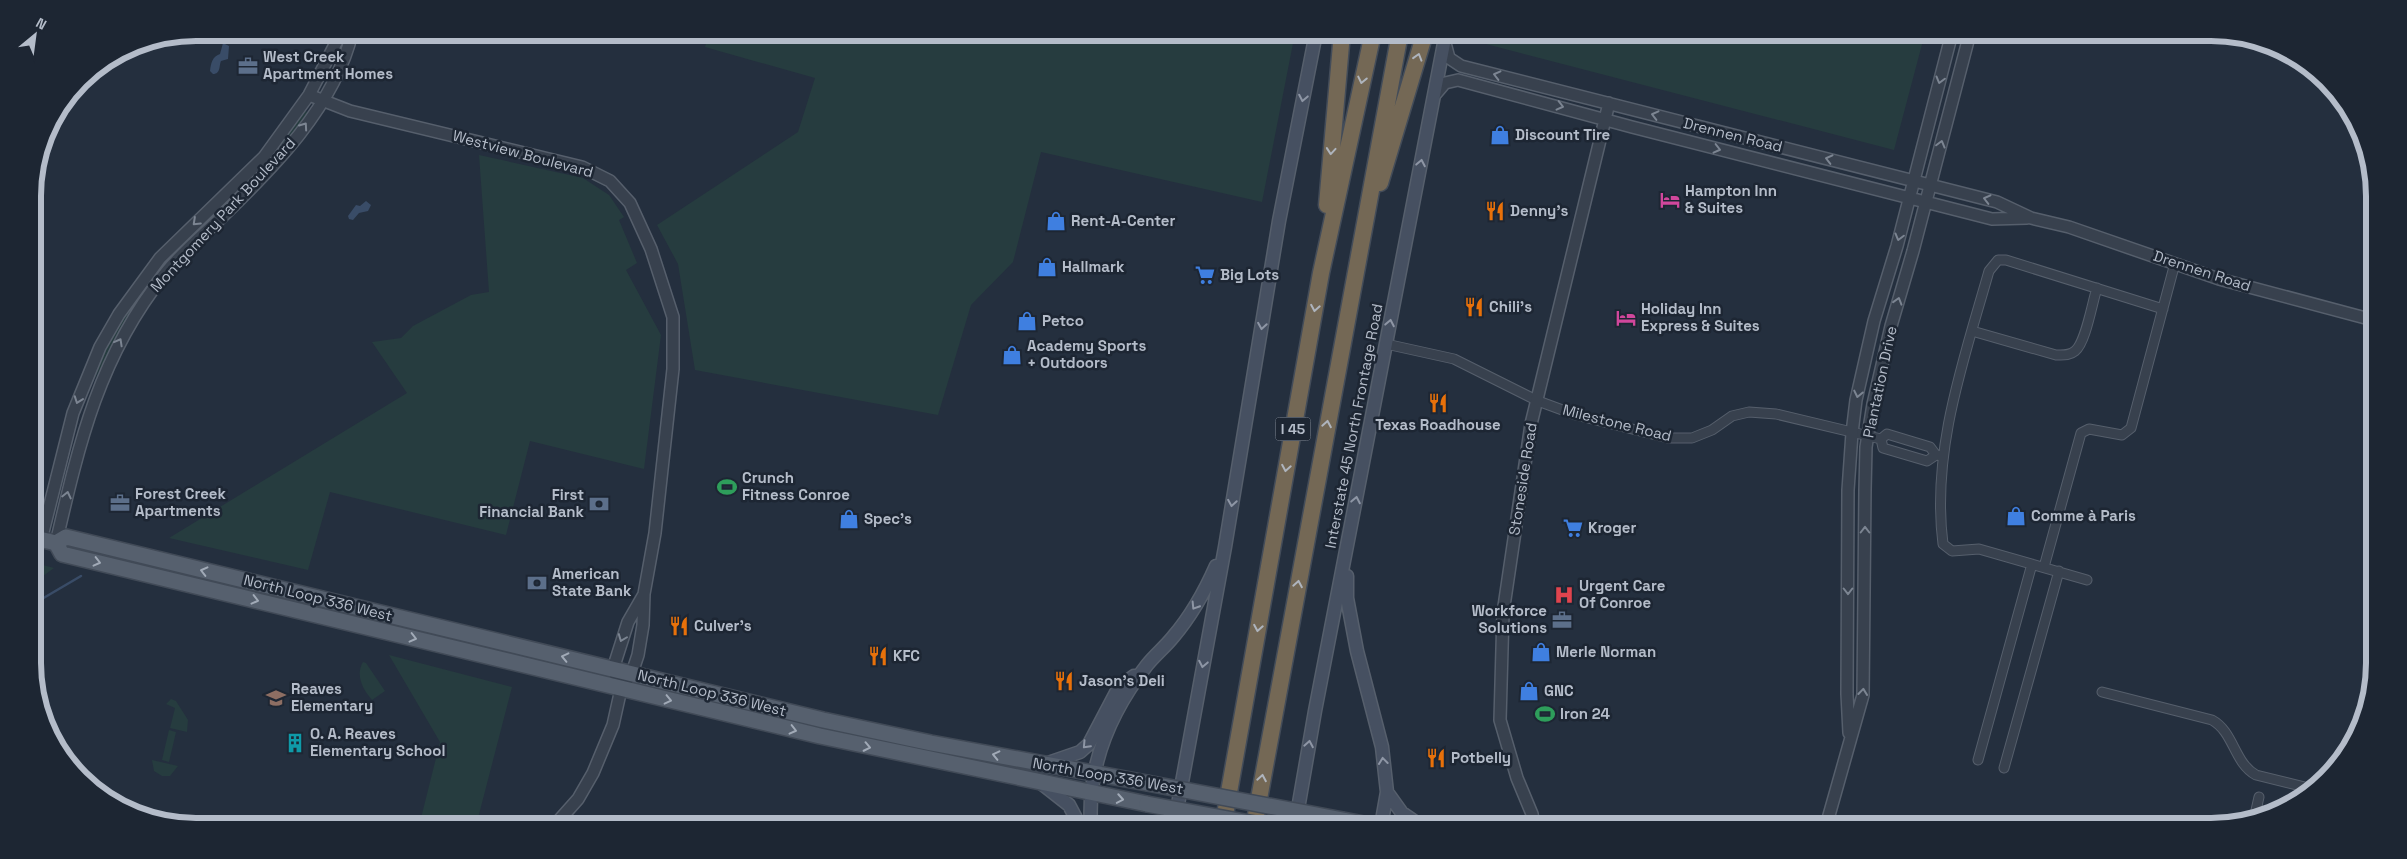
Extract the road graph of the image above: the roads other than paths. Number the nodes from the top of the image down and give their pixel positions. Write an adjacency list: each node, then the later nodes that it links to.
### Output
1 (336, 41): 12 (street, Montgomery Park Boulevard)
2 (349, 41): 14 (street, Montgomery Park Boulevard)
3 (1314, 41): 40 (main road, one-way to 40)
4 (1341, 41): 26 (highway, one-way to 26)
5 (1371, 41): 26 (highway, I 45, one-way to 26)
6 (1398, 41): 25 (highway, I 45)
7 (1422, 41): 25 (highway, one-way to 7)
8 (1444, 41): 13 (main road, Interstate 45 North Frontage Road)
9 (1446, 41): 15 (street, Drennen Road, one-way to 9)
10 (1950, 41): 17 (street, Plantation Drive, one-way to 17)
11 (1968, 41): 18 (street, Plantation Drive, one-way to 11)
12 (309, 95): 14 (street, Westview Boulevard); 19 (street, Montgomery Park Boulevard)
13 (1434, 96): 16 (street, Drennen Road, one-way to 16); 31 (main road, Interstate 45 North Frontage Road, one-way to 13)
14 (322, 101): 21 (street, Montgomery Park Boulevard, one-way to 14); 46 (street, Westview Boulevard)
15 (1609, 104): 16 (street, Stoneside Road); 17 (street, Drennen Road, one-way to 15)
16 (1605, 119): 20 (street, Drennen Road, one-way to 20); 32 (street, Stoneside Road)
17 (1914, 181): 18 (street, Drennen Road); 20 (street, Plantation Drive)
18 (1930, 185): 22 (street, Plantation Drive); 23 (street, Drennen Road, one-way to 18)
19 (232, 190): 21 (street); 39 (street, Montgomery Park Boulevard, one-way to 39)
20 (1910, 198): 22 (street, Drennen Road); 33 (street, Plantation Drive, one-way to 33)
21 (240, 199): 39 (street, Montgomery Park Boulevard, one-way to 21)
22 (1926, 202): 23 (street, Drennen Road); 34 (street, Plantation Drive, one-way to 22)
23 (2031, 218): 24 (street, Drennen Road)
24 (2175, 263): 28 (street); 29 (street, Drennen Road)
25 (1354, 271): 67 (highway, I 45, one-way to 25)
26 (1320, 274): 66 (highway, I 45, one-way to 66)
27 (2096, 288): 28 (street); 30 (street); 30 (street)
28 (2163, 309): 43 (street)
29 (2366, 318)
30 (1972, 331): 38 (street)
31 (1386, 344): 32 (street, Milestone Road); 41 (main road, Interstate 45 North Frontage Road, one-way to 31)
32 (1538, 401): 33 (street, Milestone Road); 72 (street, Stoneside Road)
33 (1852, 432): 34 (street, Milestone Road); 54 (street, Plantation Drive, one-way to 54)
34 (1868, 435): 35 (street, Milestone Road); 54 (street, Plantation Drive, one-way to 34)
35 (1881, 439): 36 (street, Milestone Road); 37 (street, Milestone Road)
36 (1910, 441): 37 (street); 38 (street, Milestone Road)
37 (1907, 455): 38 (street, Milestone Road)
38 (1940, 455): 42 (street)
39 (44, 540): 47 (main road, North Loop 336 West, one-way to 39); 48 (main road, North Loop 336 West, one-way to 48)
40 (1225, 547): 49 (main road, one-way to 49); 77 (main road, one-way to 77)
41 (1347, 548): 61 (main road, one-way to 41); 68 (main road, Interstate 45 North Frontage Road, one-way to 41)
42 (2032, 564): 43 (street); 55 (street)
43 (2044, 567): 44 (street)
44 (2059, 571): 45 (street); 57 (street)
45 (2087, 580)
46 (644, 594): 50 (street, Westview Boulevard, one-way to 50); 51 (street, Westview Boulevard)
47 (370, 611): 48 (main road); 50 (main road, North Loop 336 West, one-way to 47)
48 (365, 627): 52 (main road, North Loop 336 West, one-way to 52)
49 (1146, 666): 56 (main road, one-way to 56); 58 (main road)
50 (613, 669): 51 (main road, North Loop 336 West); 52 (street)
51 (632, 673): 52 (street, Westview Boulevard); 56 (main road, North Loop 336 West, one-way to 51)
52 (621, 689): 59 (main road, North Loop 336 West, one-way to 59); 74 (street, Westview Boulevard)
53 (2102, 692): 60 (street)
54 (1850, 739): 73 (street, Plantation Drive)
55 (1978, 760)
56 (1043, 765): 58 (main road, North Loop 336 West)
57 (2004, 768)
58 (1096, 773): 62 (main road); 69 (main road, North Loop 336 West, bridge)
59 (1039, 782): 62 (main road, North Loop 336 West); 75 (main road)
60 (2304, 787)
61 (1387, 792): 70 (main road); 71 (main road)
62 (1092, 794): 65 (main road, North Loop 336 West, one-way to 65, bridge); 76 (main road)
63 (2259, 798): 64 (street)
64 (2256, 810)
65 (1220, 817)
66 (1224, 817)
67 (1256, 817)
68 (1297, 817)
69 (1329, 817)
70 (1383, 817)
71 (1408, 817)
72 (1533, 817)
73 (1828, 817)
74 (561, 818)
75 (1076, 818)
76 (1091, 818)
77 (1176, 818)

